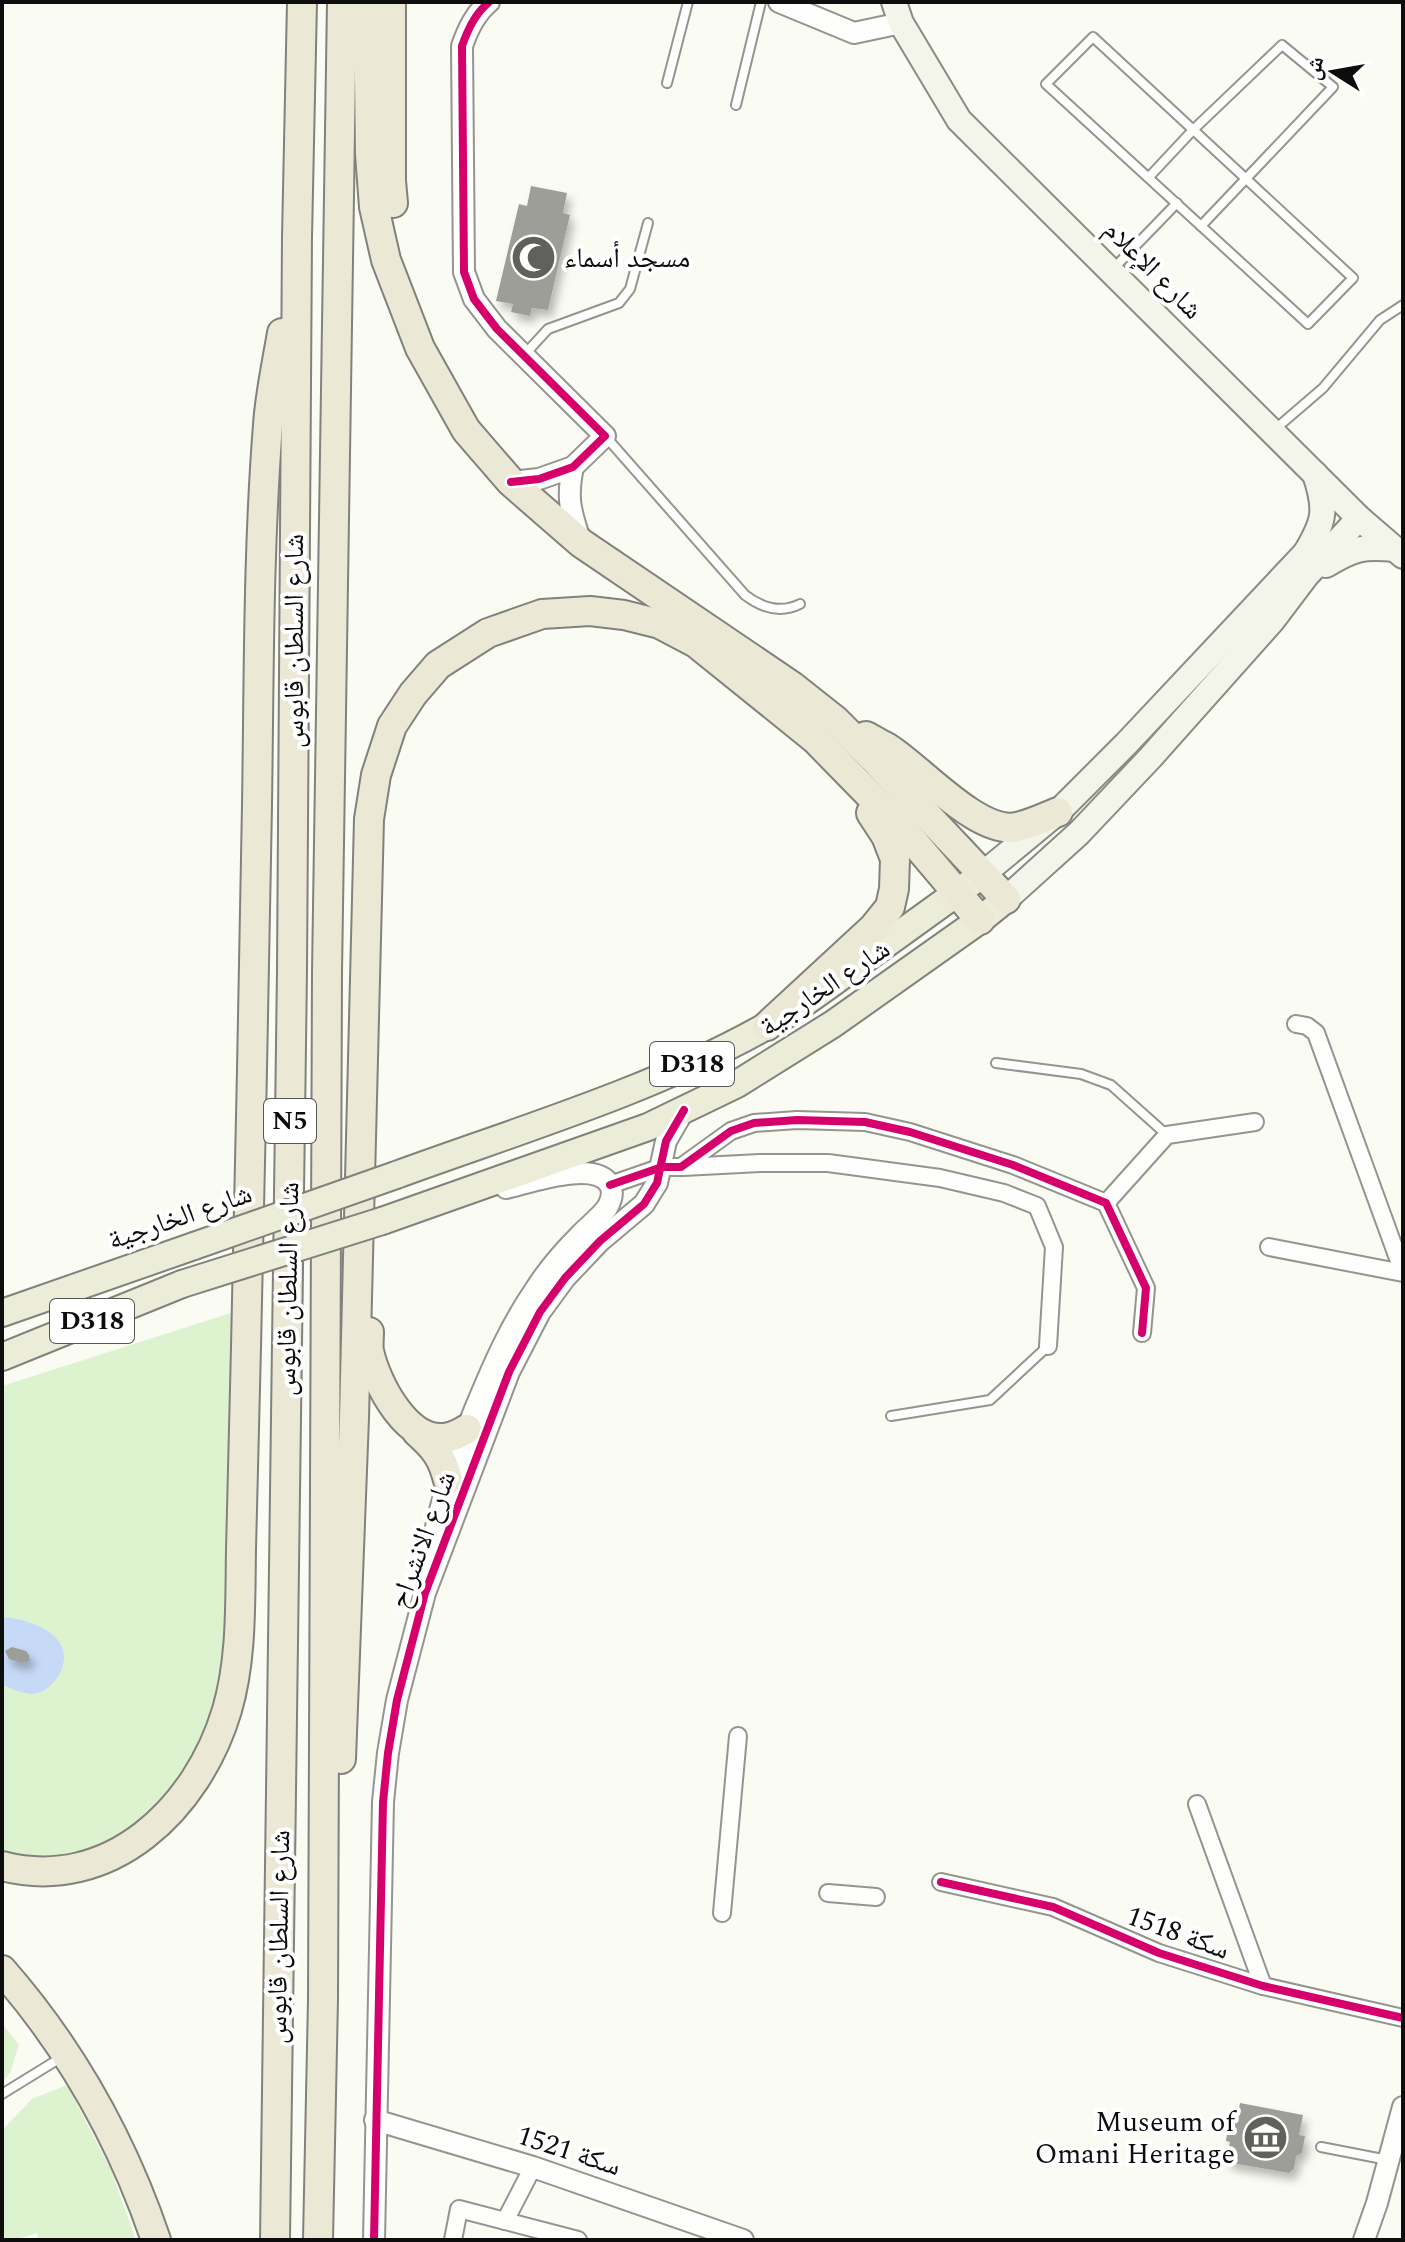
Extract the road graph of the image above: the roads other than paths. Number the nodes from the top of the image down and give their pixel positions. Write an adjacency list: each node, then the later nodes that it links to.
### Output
1 (302, 2): 18 (highway, شارع السلطان قابوس / N5)
2 (342, 2): 71 (highway, شارع السلطان قابوس / N5)
3 (368, 2): 21 (highway)
4 (391, 2): 21 (highway)
5 (489, 2): 22 (street)
6 (688, 2): 10 (lane)
7 (761, 2): 11 (lane)
8 (779, 2): 9 (street)
9 (898, 12): 19 (main road, شارع الإعلام)
10 (667, 83)
11 (736, 105)
12 (1193, 130): 13 (lane); 13 (lane); 14 (lane); 14 (lane)
13 (1149, 177): 15 (lane)
14 (1245, 178): 17 (lane); 17 (lane)
15 (1177, 203): 17 (lane); 19 (lane)
16 (648, 223): 22 (lane)
17 (1201, 226)
18 (297, 237): 64 (highway); 82 (highway, شارع السلطان قابوس / N5)
19 (1112, 271): 23 (main road, شارع الإعلام)
20 (1403, 305): 23 (lane)
21 (404, 311): 27 (highway)
22 (524, 355): 24 (street)
23 (1272, 431): 26 (main road, شارع الإعلام)
24 (605, 436): 25 (street); 32 (lane)
25 (573, 467): 27 (street); 29 (street)
26 (1315, 474): 28 (main road, شارع الإعلام); 31 (main road)
27 (511, 482): 29 (highway)
28 (1353, 512): 30 (main road, شارع الإعلام); 31 (main road, شارع الخارجية / D318)
29 (581, 543): 33 (highway)
30 (1399, 552): 31 (main road)
31 (1305, 565): 34 (main road, شارع الخارجية / D318); 37 (main road, شارع الخارجية / D318)
32 (800, 604)
33 (825, 730): 34 (highway); 35 (highway); 36 (highway); 40 (highway); 46 (highway)
34 (1058, 812): 35 (main road, شارع الخارجية / D318)
35 (983, 874): 36 (main road, شارع الخارجية / D318); 37 (highway)
36 (957, 893): 38 (highway); 40 (main road, شارع الخارجية / D318)
37 (1006, 899): 38 (main road, شارع الخارجية / D318)
38 (980, 920): 42 (main road, شارع الخارجية / D318)
39 (1296, 1024): 51 (street)
40 (767, 1026): 52 (main road, شارع الخارجية / D318, bridge)
41 (996, 1063): 44 (lane)
42 (684, 1110): 45 (street, شارع الانشراح); 49 (main road, شارع الخارجية / D318)
43 (1255, 1122): 44 (street)
44 (1167, 1135): 48 (street)
45 (672, 1167): 47 (street); 48 (street); 54 (street); 60 (street, شارع الانشراح)
46 (360, 1178): 58 (highway); 71 (highway)
47 (610, 1185): 49 (street); 57 (street, شارع الانشراح)
48 (1106, 1203): 53 (street)
49 (424, 1206): 55 (main road, شارع الخارجية / D318, bridge)
50 (1269, 1247): 51 (street)
51 (1403, 1272)
52 (2, 1313)
53 (1142, 1333)
54 (1048, 1346): 56 (lane)
55 (2, 1357)
56 (891, 1416)
57 (467, 1429): 58 (highway); 59 (street, شارع الانشراح)
58 (417, 1432): 59 (highway)
59 (448, 1480): 60 (street); 61 (street, شارع الانشراح)
60 (445, 1543): 61 (street, شارع الانشراح)
61 (425, 1593): 76 (street, شارع الانشراح)
62 (738, 1736): 68 (street)
63 (1197, 1804): 70 (street, سكة 1518)
64 (2, 1866)
65 (941, 1882): 70 (street, سكة 1518)
66 (828, 1893): 67 (street)
67 (876, 1897)
68 (722, 1913)
69 (2, 1970): 73 (highway)
70 (1263, 1986): 72 (street, سكة 1518)
71 (323, 1999): 83 (highway, شارع السلطان قابوس / N5)
72 (1403, 2018)
73 (67, 2054): 74 (lane); 81 (highway)
74 (2, 2094)
75 (1403, 2107): 78 (street)
76 (375, 2120): 79 (street, سكة 1521); 84 (street, شارع الانشراح)
77 (1321, 2147): 78 (lane)
78 (1389, 2160): 88 (street)
79 (533, 2167): 80 (street); 87 (street, سكة 1521)
80 (505, 2221): 85 (street); 86 (street)
81 (156, 2240)
82 (275, 2240)
83 (318, 2240)
84 (374, 2240)
85 (453, 2240)
86 (578, 2240)
87 (743, 2240)
88 (1364, 2240)

